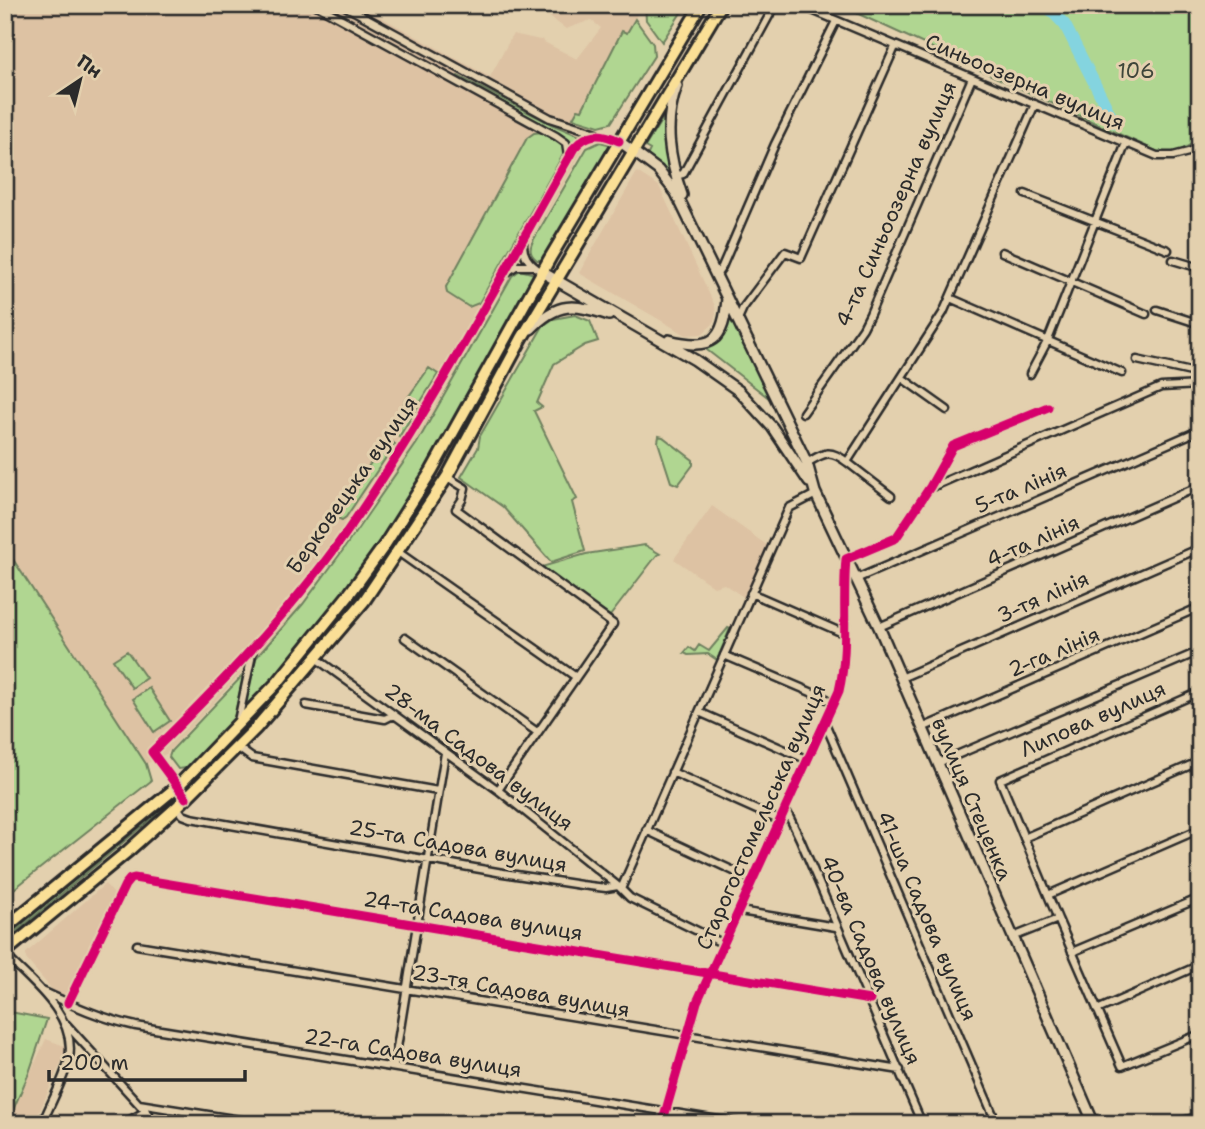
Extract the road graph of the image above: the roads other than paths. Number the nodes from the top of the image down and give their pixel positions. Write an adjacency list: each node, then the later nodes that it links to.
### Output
1 (316, 5): 17 (street)
2 (343, 5): 12 (street)
3 (701, 5): 13 (highway)
4 (721, 5): 9 (highway)
5 (775, 5): 18 (street)
6 (800, 5): 7 (street, Синьоозерна вулиця)
7 (836, 21): 8 (street, Синьоозерна вулиця); 28 (street)
8 (895, 47): 10 (street, Синьоозерна вулиця); 36 (street)
9 (684, 67): 16 (highway); 18 (main road)
10 (972, 78): 11 (street, Синьоозерна вулиця); 50 (street, 4-та Синьоозерна вулиця)
11 (1035, 104): 14 (street, Синьоозерна вулиця); 33 (street)
12 (599, 134): 13 (street); 17 (street, Берковецька вулиця)
13 (619, 141): 16 (main road); 27 (highway)
14 (1126, 143): 15 (street, Синьоозерна вулиця); 21 (street)
15 (1200, 149)
16 (634, 151): 20 (main road); 29 (highway)
17 (567, 160): 22 (street, Берковецька вулиця)
18 (675, 176): 20 (main road)
19 (1025, 194): 21 (street)
20 (683, 207): 28 (main road, вулиця Стеценка)
21 (1095, 221): 23 (street); 31 (street)
22 (526, 229): 27 (street); 30 (street, Берковецька вулиця)
23 (1168, 250)
24 (1002, 252): 31 (street)
25 (1173, 260): 26 (street)
26 (1200, 268)
27 (537, 269): 29 (main road); 30 (street); 80 (highway)
28 (717, 274): 32 (main road, вулиця Стеценка)
29 (556, 280): 37 (main road); 40 (highway)
30 (498, 281): 68 (street, Берковецька вулиця)
31 (1071, 282): 35 (street); 41 (street)
32 (727, 296): 36 (main road, вулиця Стеценка); 39 (main road)
33 (950, 298): 41 (street); 46 (street)
34 (1157, 310): 38 (street)
35 (1146, 314)
36 (738, 319): 53 (main road, вулиця Стеценка)
37 (629, 321): 39 (main road, вулиця Стеценка); 40 (main road)
38 (1200, 324)
39 (657, 337): 57 (main road, вулиця Стеценка)
40 (522, 338): 54 (highway)
41 (1048, 340): 43 (street); 44 (street)
42 (1137, 360): 45 (street)
43 (1122, 373)
44 (1030, 374)
45 (1200, 374)
46 (902, 378): 49 (street); 52 (street)
47 (1200, 385): 56 (street)
48 (1048, 407): 56 (street)
49 (947, 410)
50 (803, 413)
51 (1200, 430): 62 (street, 5-та лінія)
52 (846, 462): 53 (street); 58 (street)
53 (807, 463): 57 (main road, вулиця Стеценка)
54 (447, 477): 60 (highway); 72 (street)
55 (1200, 486): 65 (street, 4-та лінія)
56 (930, 487): 61 (street)
57 (815, 492): 61 (main road, вулиця Стеценка); 63 (street)
58 (891, 496)
59 (1200, 548): 73 (street, 3-тя лінія)
60 (398, 552): 71 (highway); 72 (street)
61 (846, 559): 62 (main road, вулиця Стеценка); 66 (street, Старогостомельська вулиця)
62 (856, 579): 65 (main road, вулиця Стеценка)
63 (751, 593): 66 (street); 70 (street)
64 (1200, 607): 81 (street, 2-га лінія)
65 (879, 627): 73 (main road, вулиця Стеценка)
66 (845, 634): 75 (street, Старогостомельська вулиця)
67 (405, 638): 82 (street)
68 (254, 648): 80 (street); 89 (street, Берковецька вулиця)
69 (1200, 651): 87 (street)
70 (724, 655): 75 (street); 77 (street)
71 (317, 659): 78 (street, 28-ма Садова вулиця); 83 (highway)
72 (576, 677): 82 (street)
73 (901, 678): 81 (main road, вулиця Стеценка)
74 (1200, 692): 98 (street, Липова вулиця)
75 (834, 702): 79 (street, Старогостомельська вулиця)
76 (306, 705): 78 (street)
77 (699, 712): 85 (street); 88 (street)
78 (393, 715): 84 (street, 28-ма Садова вулиця)
79 (825, 723): 85 (street, Старогостомельська вулиця); 137 (street, 41-ша Садова вулиця)
80 (237, 727): 89 (highway)
81 (922, 728): 87 (main road, вулиця Стеценка)
82 (537, 732): 90 (street)
83 (237, 747): 91 (street); 92 (highway)
84 (444, 753): 90 (street, 28-ма Садова вулиця); 91 (street)
85 (808, 761): 94 (street, Старогостомельська вулиця)
86 (1200, 761): 98 (street)
87 (938, 763): 109 (main road, вулиця Стеценка)
88 (672, 772): 95 (street); 97 (street)
89 (178, 786): 92 (street); 108 (highway)
90 (498, 789): 101 (street, 28-ма Садова вулиця)
91 (438, 791): 99 (street)
92 (186, 798): 93 (highway)
93 (177, 807): 99 (street, 25-та Садова вулиця); 112 (highway)
94 (786, 810): 95 (street, Старогостомельська вулиця); 107 (street, 40-ва Садова вулиця)
95 (781, 821): 100 (street, Старогостомельська вулиця)
96 (1200, 829): 102 (street)
97 (646, 830): 100 (street); 101 (street)
98 (1024, 838): 102 (street)
99 (426, 858): 101 (street, 25-та Садова вулиця); 106 (street)
100 (753, 880): 104 (street, Старогостомельська вулиця)
101 (619, 888): 110 (street)
102 (1048, 895): 105 (street)
103 (1200, 898): 113 (street)
104 (740, 911): 107 (street); 110 (street, Старогостомельська вулиця)
105 (1058, 919): 109 (street); 113 (street)
106 (416, 923): 115 (street, 24-та Садова вулиця); 116 (street); 119 (street, 24-та Садова вулиця)
107 (836, 927): 118 (street, 40-ва Садова вулиця)
108 (5, 928)
109 (1013, 937): 138 (main road, вулиця Стеценка)
110 (724, 944): 115 (street, Старогостомельська вулиця)
111 (137, 945): 116 (street, 23-тя Садова вулиця)
112 (5, 953): 117 (street)
113 (1072, 953): 120 (street)
114 (1200, 965): 120 (street)
115 (710, 973): 118 (street, 24-та Садова вулиця); 123 (street, Старогостомельська вулиця)
116 (408, 989): 123 (street, 23-тя Садова вулиця); 124 (street)
117 (42, 991): 119 (street, 22-га Садова вулиця); 121 (street)
118 (870, 1000): 125 (street, 40-ва Садова вулиця)
119 (68, 1003): 124 (street, 22-га Садова вулиця)
120 (1097, 1010): 122 (street)
121 (65, 1023): 126 (street); 130 (street)
122 (1200, 1034)
123 (685, 1036): 125 (street, 23-тя Садова вулиця); 128 (street, Старогостомельська вулиця)
124 (394, 1066): 128 (street, 22-га Садова вулиця)
125 (900, 1070): 136 (street, 40-ва Садова вулиця)
126 (139, 1104): 127 (street); 133 (street)
127 (146, 1111): 131 (street); 132 (street)
128 (665, 1112): 134 (street, Старогостомельська вулиця); 135 (street, 22-га Садова вулиця)
129 (1200, 1118): 139 (main road)
130 (41, 1124)
131 (123, 1124)
132 (157, 1124)
133 (265, 1124)
134 (662, 1124)
135 (743, 1124)
136 (922, 1124)
137 (998, 1124)
138 (1094, 1124)
139 (1177, 1124)

